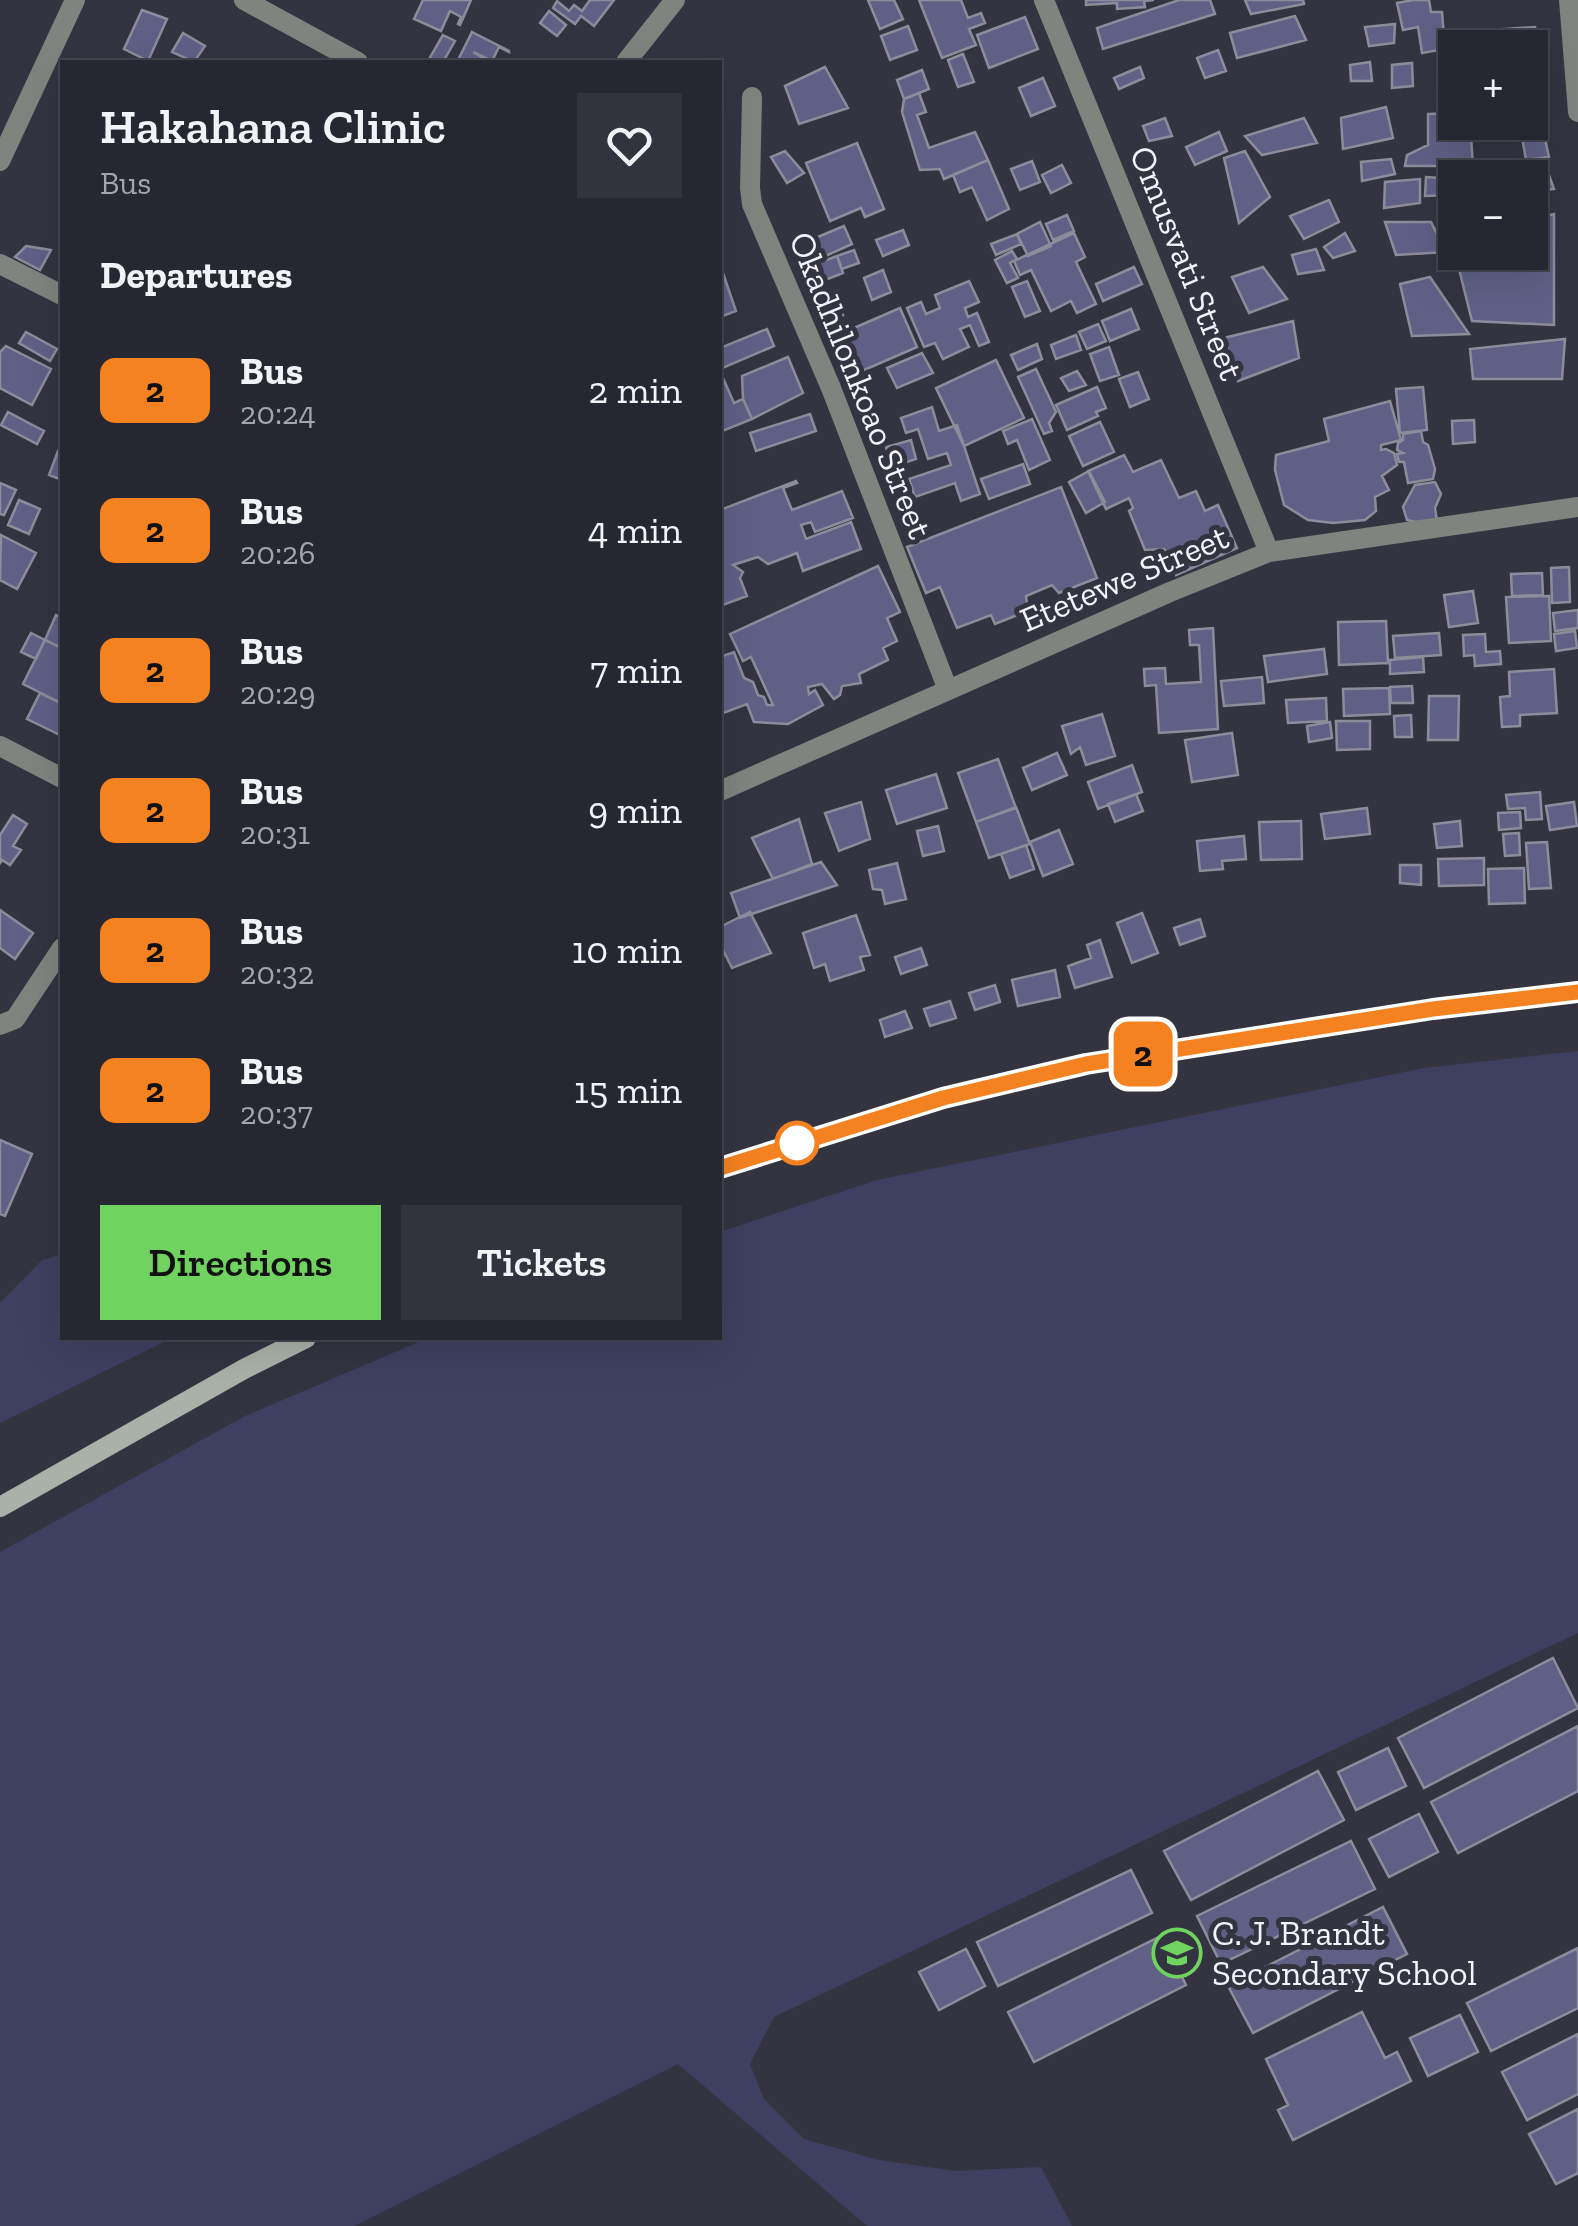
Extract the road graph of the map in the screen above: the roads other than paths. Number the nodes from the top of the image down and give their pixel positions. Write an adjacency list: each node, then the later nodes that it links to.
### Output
1 (75, 0): 10 (street)
2 (244, 0): 6 (street)
3 (675, 0): 7 (street)
4 (1044, 0): 14 (street, Omusvati Street)
5 (1569, 0): 9 (street)
6 (354, 60)
7 (628, 60)
8 (752, 97): 15 (street, Okadhilonkoao Street)
9 (1578, 112)
10 (0, 162)
11 (0, 264): 12 (street)
12 (60, 295)
13 (1578, 508): 14 (street, Etetewe Street)
14 (1269, 552): 15 (street, Etetewe Street)
15 (948, 690): 18 (street, Etetewe Street)
16 (0, 746): 17 (street)
17 (60, 777)
18 (722, 790)
19 (60, 951): 21 (street)
20 (1578, 992): 22 (main road)
21 (0, 1025)
22 (722, 1167)
23 (302, 1340): 24 (main road)
24 (0, 1507)

